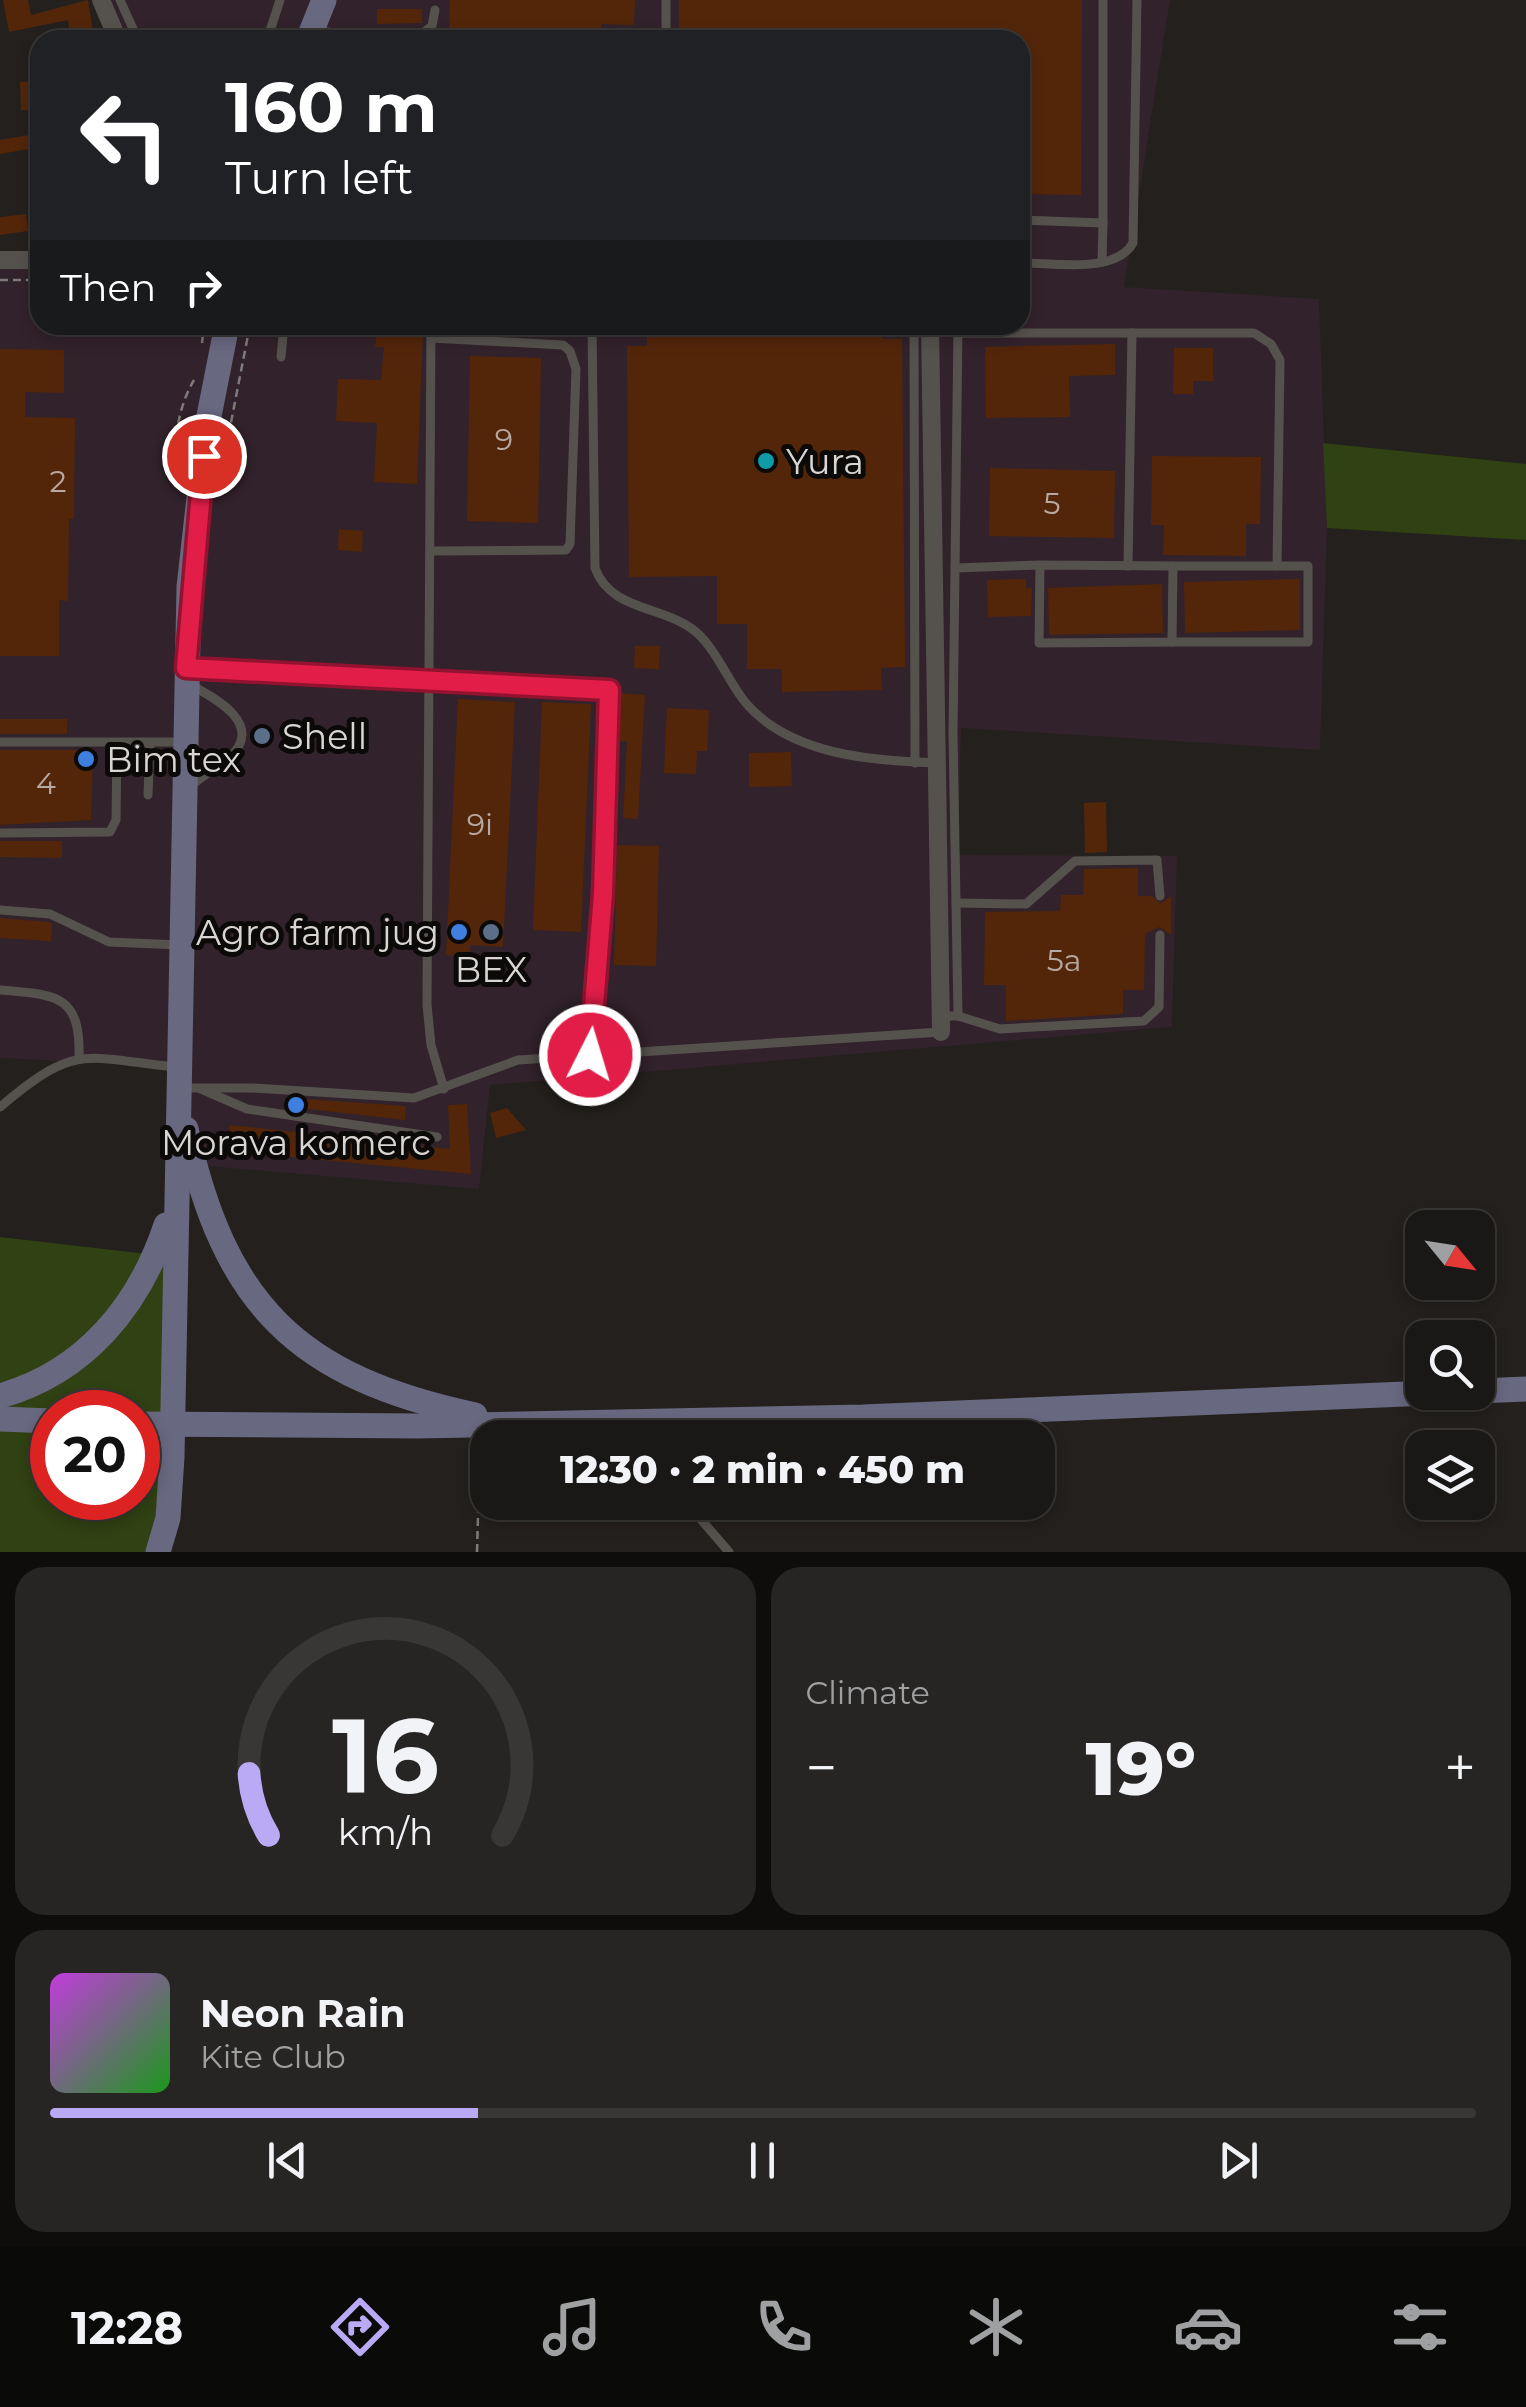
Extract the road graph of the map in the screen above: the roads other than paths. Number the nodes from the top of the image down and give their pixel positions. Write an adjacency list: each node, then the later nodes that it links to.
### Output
1 (100, 0): 9 (street)
2 (120, 0): 10 (lane)
3 (280, 0): 11 (lane)
4 (324, 0): 12 (main road)
5 (666, 0): 14 (lane)
6 (1103, 0): 16 (lane)
7 (1137, 0): 19 (lane)
8 (435, 10): 13 (lane)
9 (114, 30)
10 (134, 30)
11 (270, 30)
12 (312, 30)
13 (427, 30)
14 (666, 30)
15 (1030, 220): 16 (lane)
16 (1103, 223): 19 (lane)
17 (0, 260): 18 (street)
18 (30, 260)
19 (1102, 262): 20 (lane)
20 (1030, 263)
21 (1030, 331): 22 (lane)
22 (1132, 333): 33 (lane); 35 (lane)
23 (225, 335): 38 (main road)
24 (283, 335): 30 (lane)
25 (592, 335): 44 (lane)
26 (914, 335): 44 (lane)
27 (930, 335): 45 (street)
28 (958, 335): 36 (lane)
29 (431, 338): 31 (lane); 31 (lane)
30 (281, 357)
31 (430, 551): 39 (lane)
32 (1040, 565): 33 (lane); 36 (lane); 37 (lane)
33 (1128, 566): 34 (lane)
34 (1173, 566): 35 (lane); 37 (lane)
35 (1277, 566): 37 (lane)
36 (955, 568): 50 (lane)
37 (1172, 642)
38 (186, 676): 39 (lane); 41 (main road); 46 (lane)
39 (430, 681): 56 (lane); 59 (lane)
40 (0, 742): 42 (lane)
41 (184, 742): 43 (lane); 46 (main road)
42 (117, 743): 43 (lane); 48 (lane)
43 (150, 743): 47 (lane)
44 (915, 762): 45 (lane)
45 (939, 764): 55 (street)
46 (184, 793): 53 (main road)
47 (148, 794)
48 (0, 833)
49 (1160, 896): 50 (lane)
50 (956, 902): 55 (lane)
51 (0, 910): 53 (lane)
52 (1160, 935): 55 (lane)
53 (182, 945): 58 (main road)
54 (0, 990): 57 (lane)
55 (946, 1021): 56 (lane)
56 (590, 1055): 59 (lane)
57 (79, 1058): 58 (lane); 60 (lane)
58 (184, 1084): 59 (lane); 61 (lane); 62 (main road); 67 (main road)
59 (444, 1090)
60 (0, 1107)
61 (437, 1137)
62 (174, 1202): 66 (main road); 72 (main road)
63 (1526, 1390): 64 (main road)
64 (1495, 1391)
65 (1405, 1394): 68 (main road)
66 (0, 1396)
67 (500, 1420)
68 (807, 1420)
69 (160, 1424): 70 (main road)
70 (470, 1425)
71 (701, 1520): 73 (lane)
72 (158, 1552)
73 (729, 1552)

